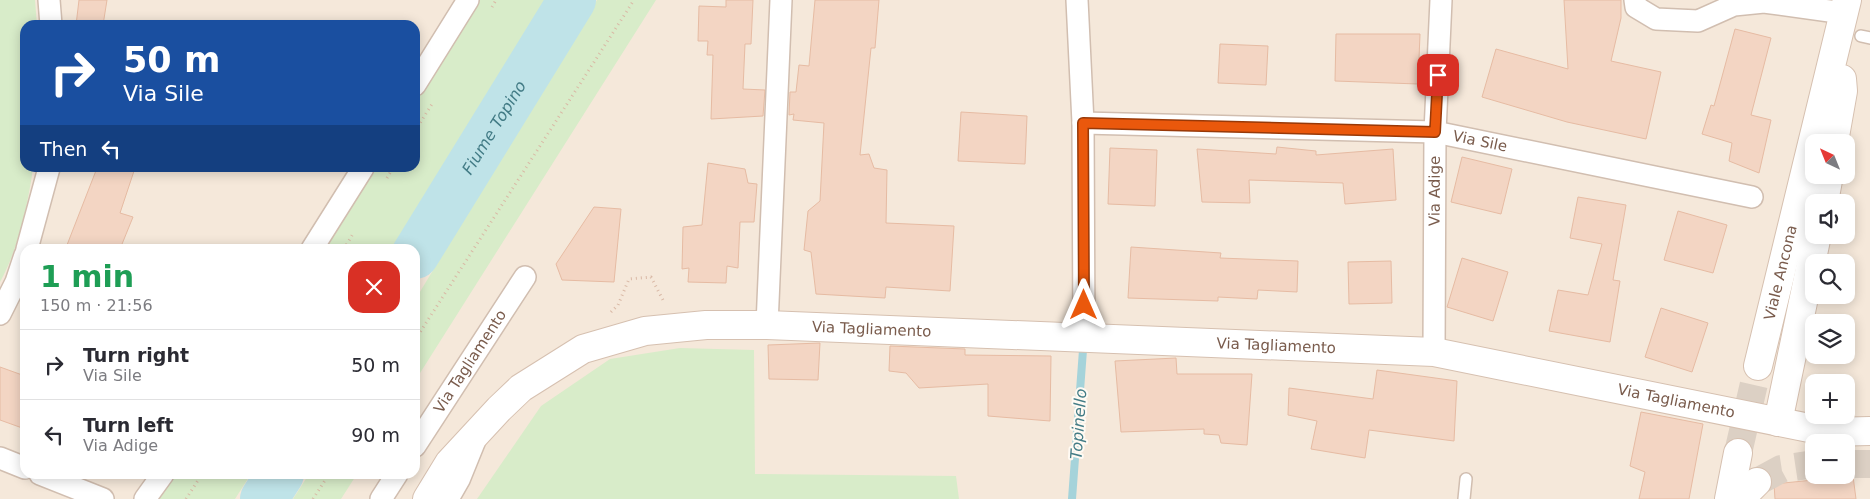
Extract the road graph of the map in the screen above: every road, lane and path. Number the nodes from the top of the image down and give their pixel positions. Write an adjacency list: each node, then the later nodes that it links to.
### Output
1 (49, 0): 8 (street)
2 (468, 0): 10 (street)
3 (634, 0): 24 (path)
4 (781, 0): 23 (street)
5 (1077, 0): 11 (street)
6 (1441, 0): 12 (street, Via Adige)
7 (1636, 0): 9 (street)
8 (50, 20)
9 (1852, 24): 13 (main road); 27 (main road, Viale Ancona)
10 (420, 77)
11 (1083, 123): 12 (street, Via Sile); 25 (street)
12 (1435, 132): 16 (street, Via Sile); 26 (street, Via Adige)
13 (1835, 134)
14 (48, 172): 17 (street)
15 (360, 172): 18 (street)
16 (1752, 198)
17 (28, 244)
18 (315, 244)
19 (1815, 244): 28 (main road, Viale Ancona)
20 (20, 270): 22 (street)
21 (525, 277): 31 (street, Via Tagliamento)
22 (0, 314)
23 (767, 325): 25 (main road, Via Tagliamento); 30 (main road, Via Tagliamento)
24 (420, 332)
25 (1084, 339): 26 (main road, Via Tagliamento)
26 (1434, 352): 28 (main road, Via Tagliamento)
27 (1758, 366)
28 (1778, 422): 29 (main road, Via Tagliamento)
29 (1870, 431)
30 (474, 435): 46 (main road, Via Tagliamento); 47 (street, Via Tagliamento)
31 (420, 438)
32 (1738, 454): 49 (main road)
33 (0, 458): 34 (street)
34 (20, 466)
35 (53, 479): 41 (street)
36 (160, 479): 42 (street)
37 (199, 479): 43 (path)
38 (326, 479): 44 (path)
39 (394, 479): 45 (street)
40 (1466, 479): 48 (lane)
41 (103, 499)
42 (146, 499)
43 (186, 499)
44 (313, 499)
45 (381, 499)
46 (427, 499)
47 (445, 499)
48 (1464, 499)
49 (1730, 499)

